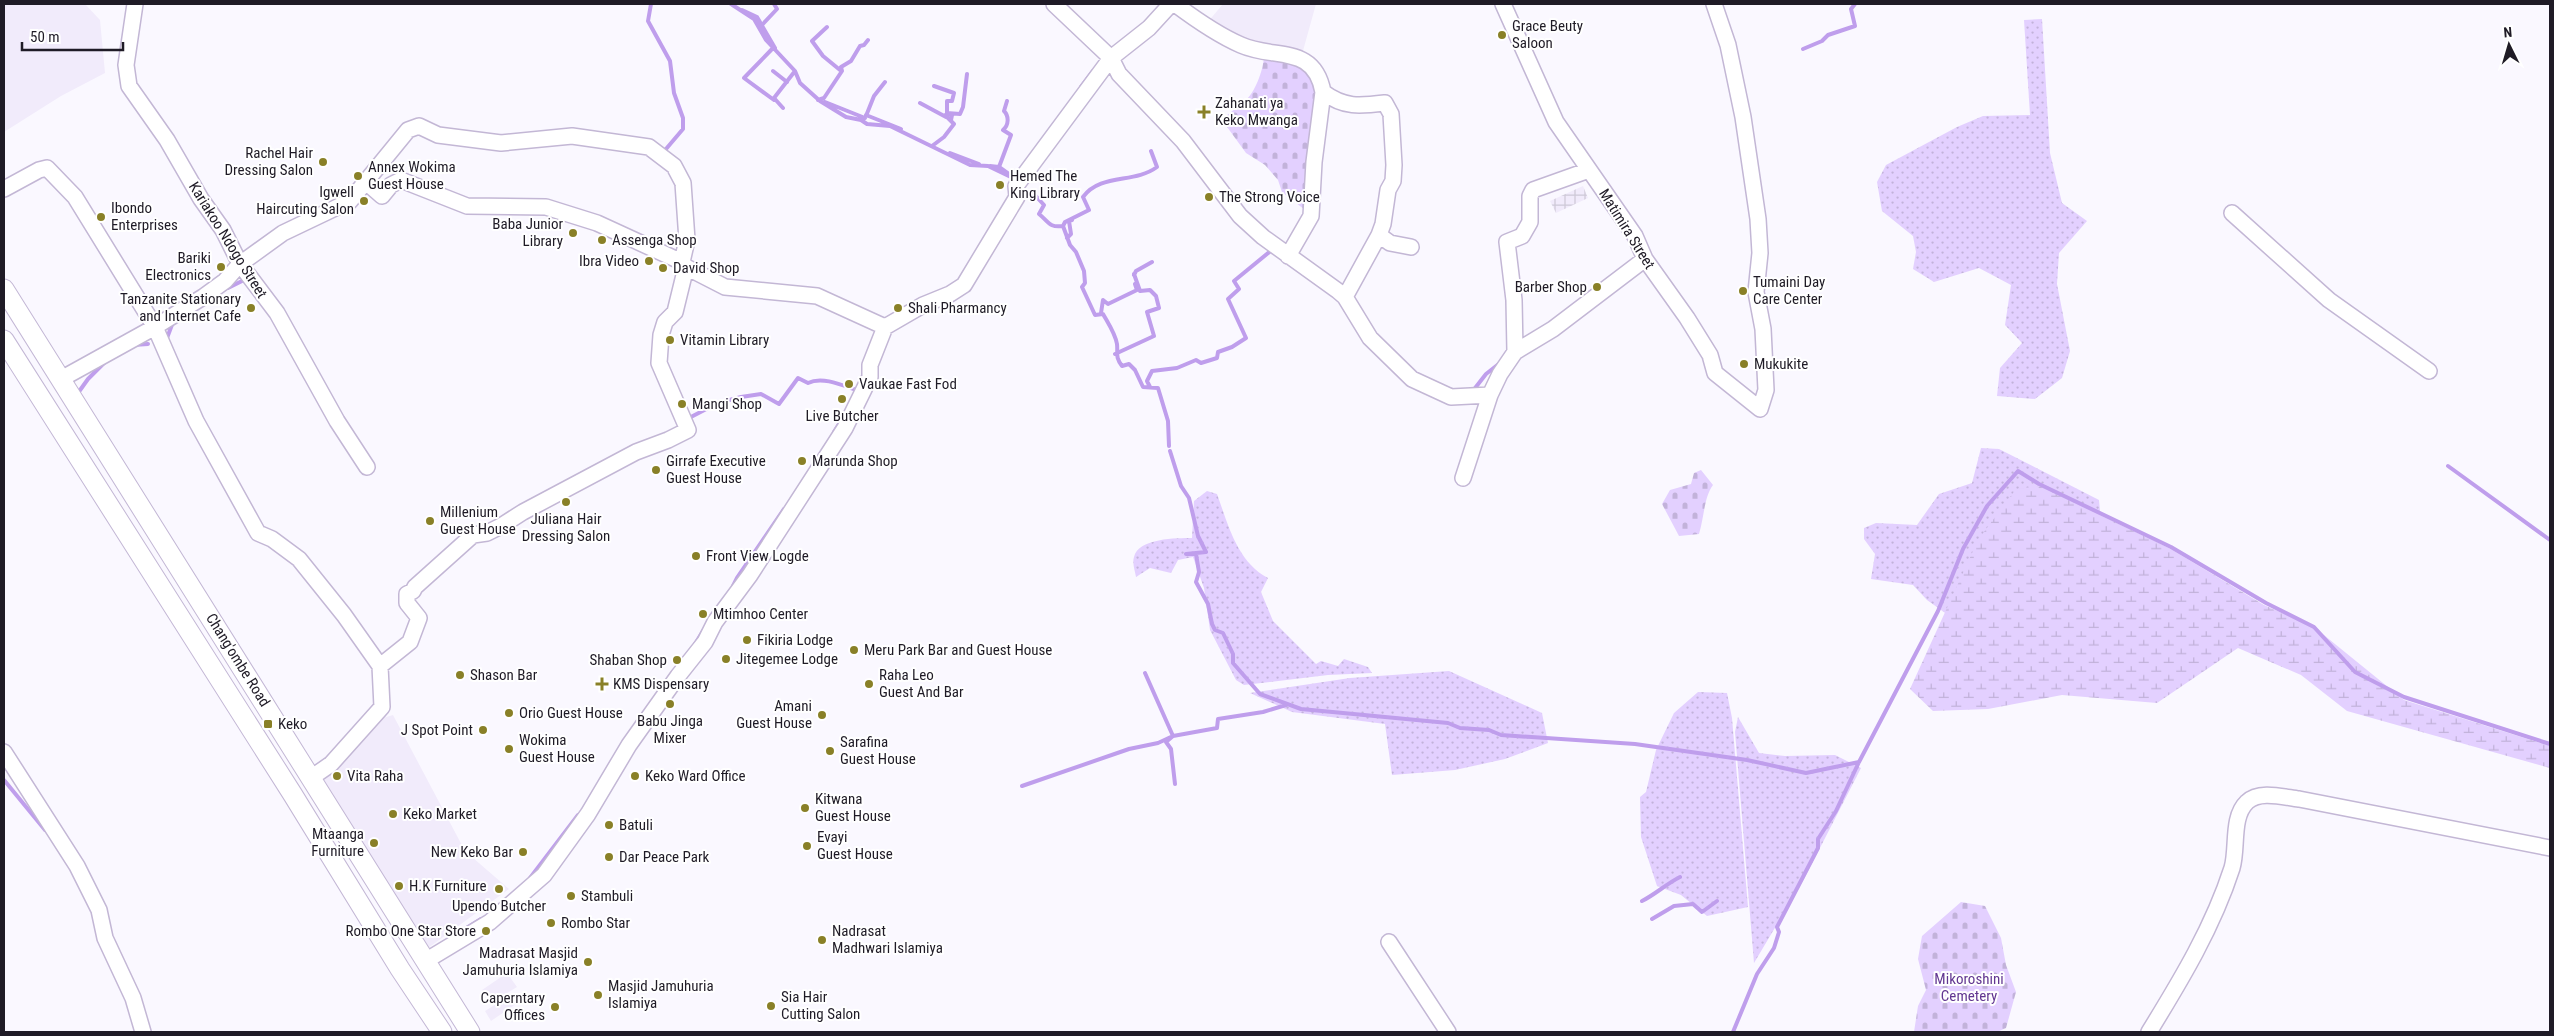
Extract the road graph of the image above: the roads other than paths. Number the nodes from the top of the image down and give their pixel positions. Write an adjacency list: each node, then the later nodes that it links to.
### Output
1 (134, 4): 16 (street, Kariakoo Ndogo Street)
2 (1054, 4): 6 (street)
3 (1172, 4): 6 (street); 7 (street)
4 (1503, 4): 8 (street, Matimira Street)
5 (1714, 4): 15 (street, Matimira Street)
6 (1111, 58): 14 (street); 21 (street)
7 (1323, 92): 12 (street); 14 (street)
8 (1589, 170): 15 (street, Matimira Street); 23 (street)
9 (366, 182): 16 (street); 17 (street); 17 (street)
10 (4, 189): 20 (street)
11 (2232, 214): 24 (street)
12 (1379, 235): 13 (street); 19 (street)
13 (1411, 247)
14 (1288, 256): 19 (street)
15 (1645, 259): 23 (street)
16 (240, 264): 20 (street); 27 (street, Kariakoo Ndogo Street)
17 (684, 265): 21 (street); 29 (street)
18 (4, 289): 25 (main road, Chang'ombe Road)
19 (1345, 297): 26 (street)
20 (155, 327): 25 (street); 29 (street)
21 (885, 327): 34 (street)
22 (4, 340): 36 (main road, Chang'ombe Road)
23 (1514, 352): 26 (street)
24 (2429, 371)
25 (61, 378): 34 (main road, Chang'ombe Road)
26 (1490, 395): 28 (street)
27 (367, 467)
28 (1463, 478)
29 (380, 666): 31 (street)
30 (4, 752): 35 (street)
31 (318, 773)
32 (2550, 848): 39 (street)
33 (1389, 942): 38 (street)
34 (427, 960): 37 (main road, Chang'ombe Road)
35 (143, 1032)
36 (442, 1032)
37 (470, 1032)
38 (1448, 1032)
39 (2149, 1032)

